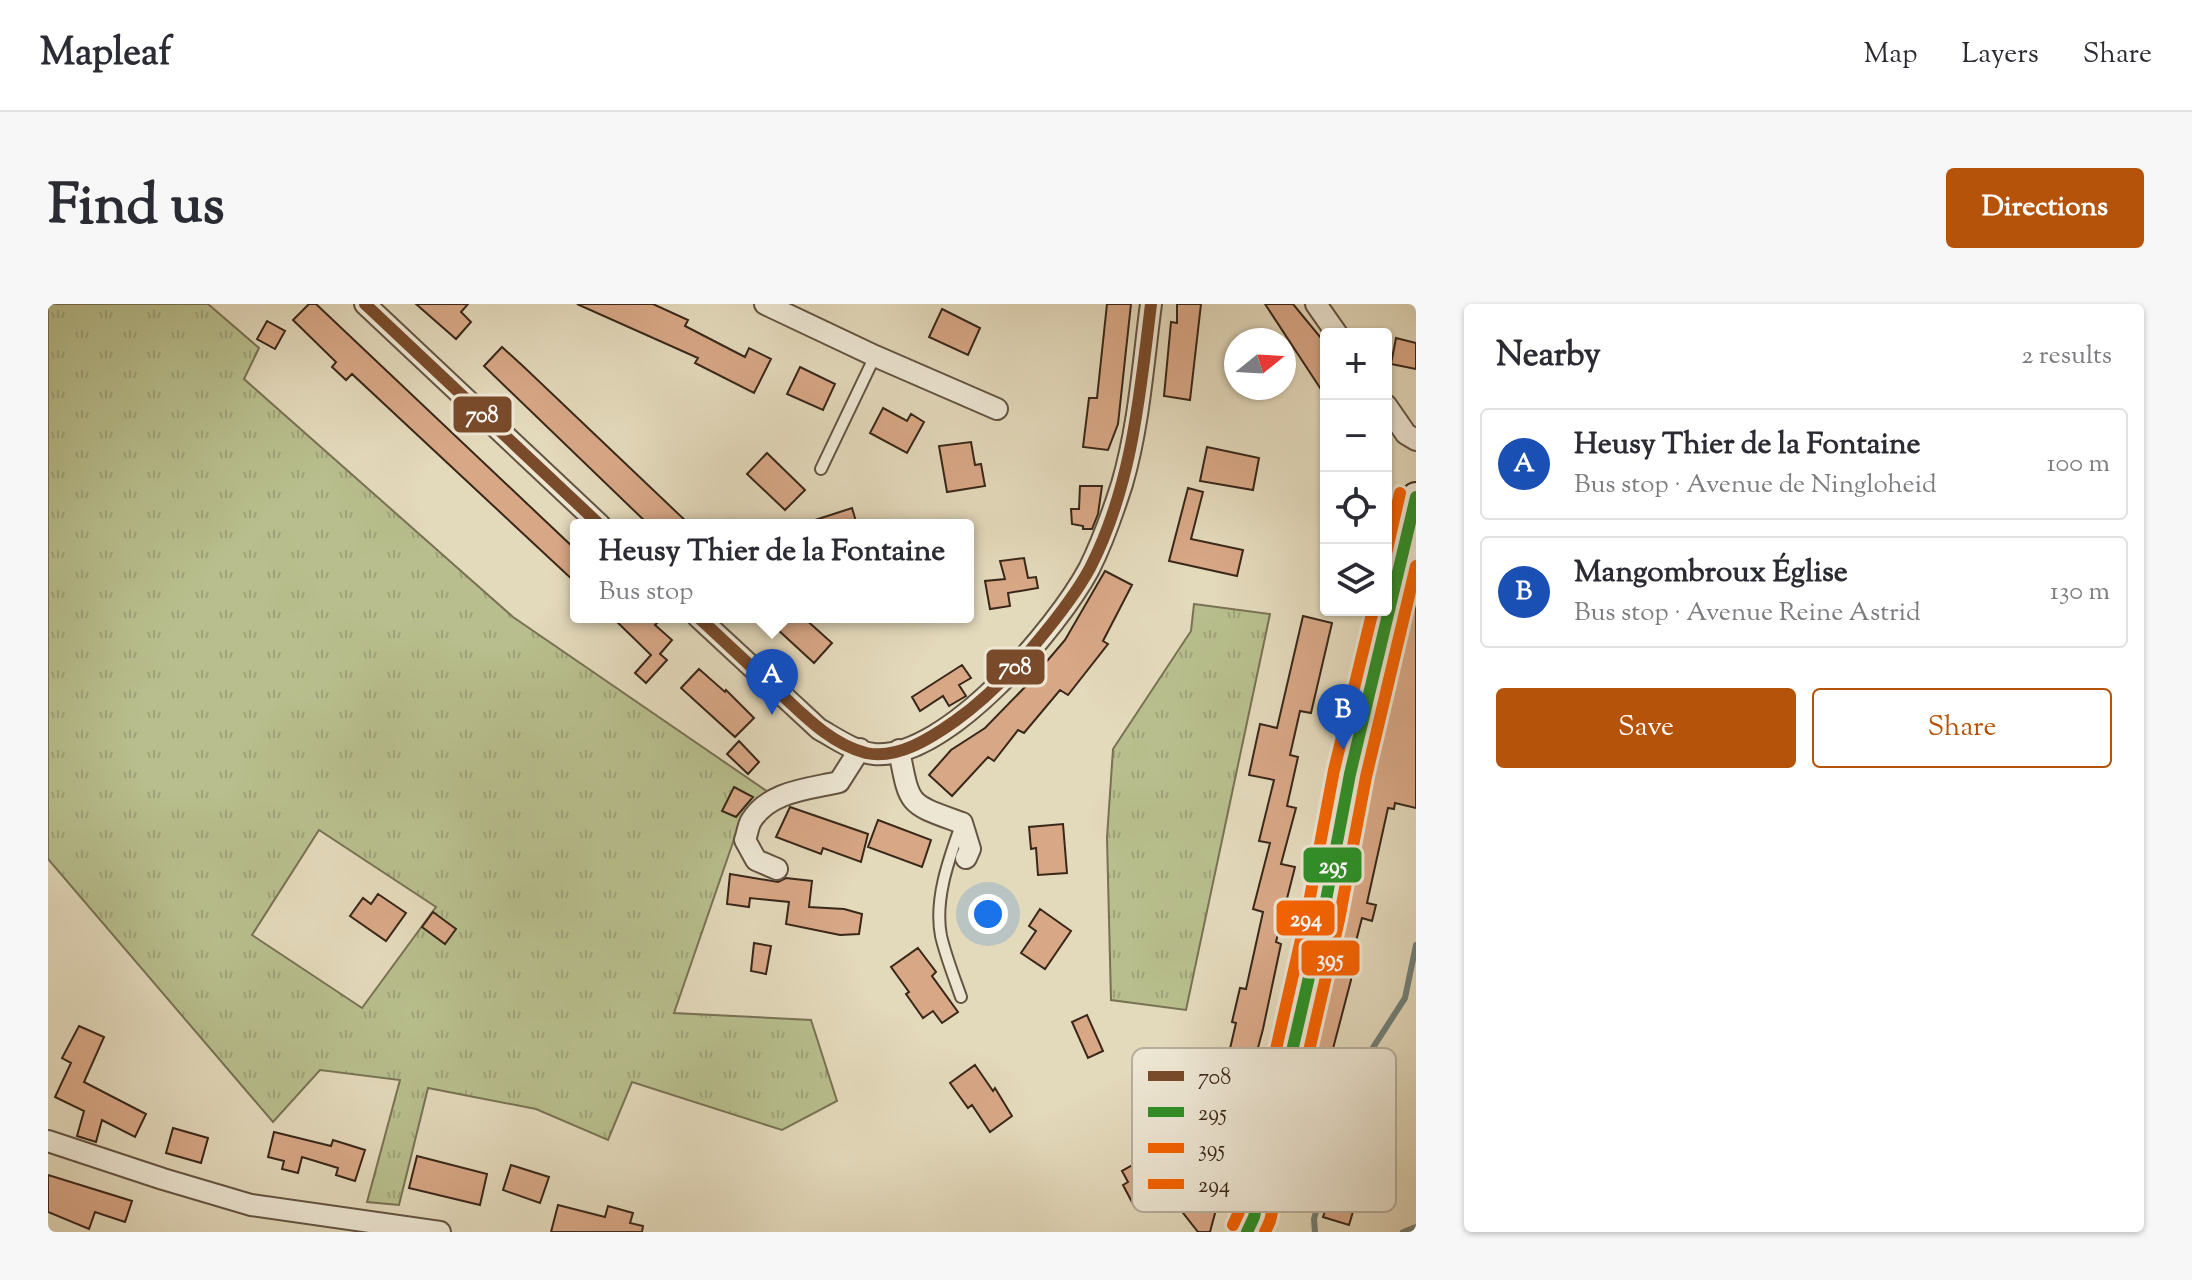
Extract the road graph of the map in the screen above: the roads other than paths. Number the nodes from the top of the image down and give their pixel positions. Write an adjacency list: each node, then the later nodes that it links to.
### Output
1 (365, 304): 12 (street)
2 (765, 304): 6 (street)
3 (1151, 304): 15 (street)
4 (1316, 304): 5 (street)
5 (1333, 328)
6 (875, 356): 7 (street); 10 (lane)
7 (997, 409)
8 (1392, 414): 9 (street)
9 (1416, 440)
10 (821, 469)
11 (1415, 505): 20 (main road)
12 (594, 519)
13 (704, 623): 14 (street)
14 (860, 749): 15 (street); 18 (street)
15 (899, 750): 16 (street)
16 (962, 823): 17 (street); 19 (lane)
17 (966, 858)
18 (777, 869)
19 (961, 997)
20 (1294, 1048)
21 (48, 1141): 23 (street)
22 (1255, 1212): 24 (main road)
23 (440, 1232)
24 (1247, 1232)

